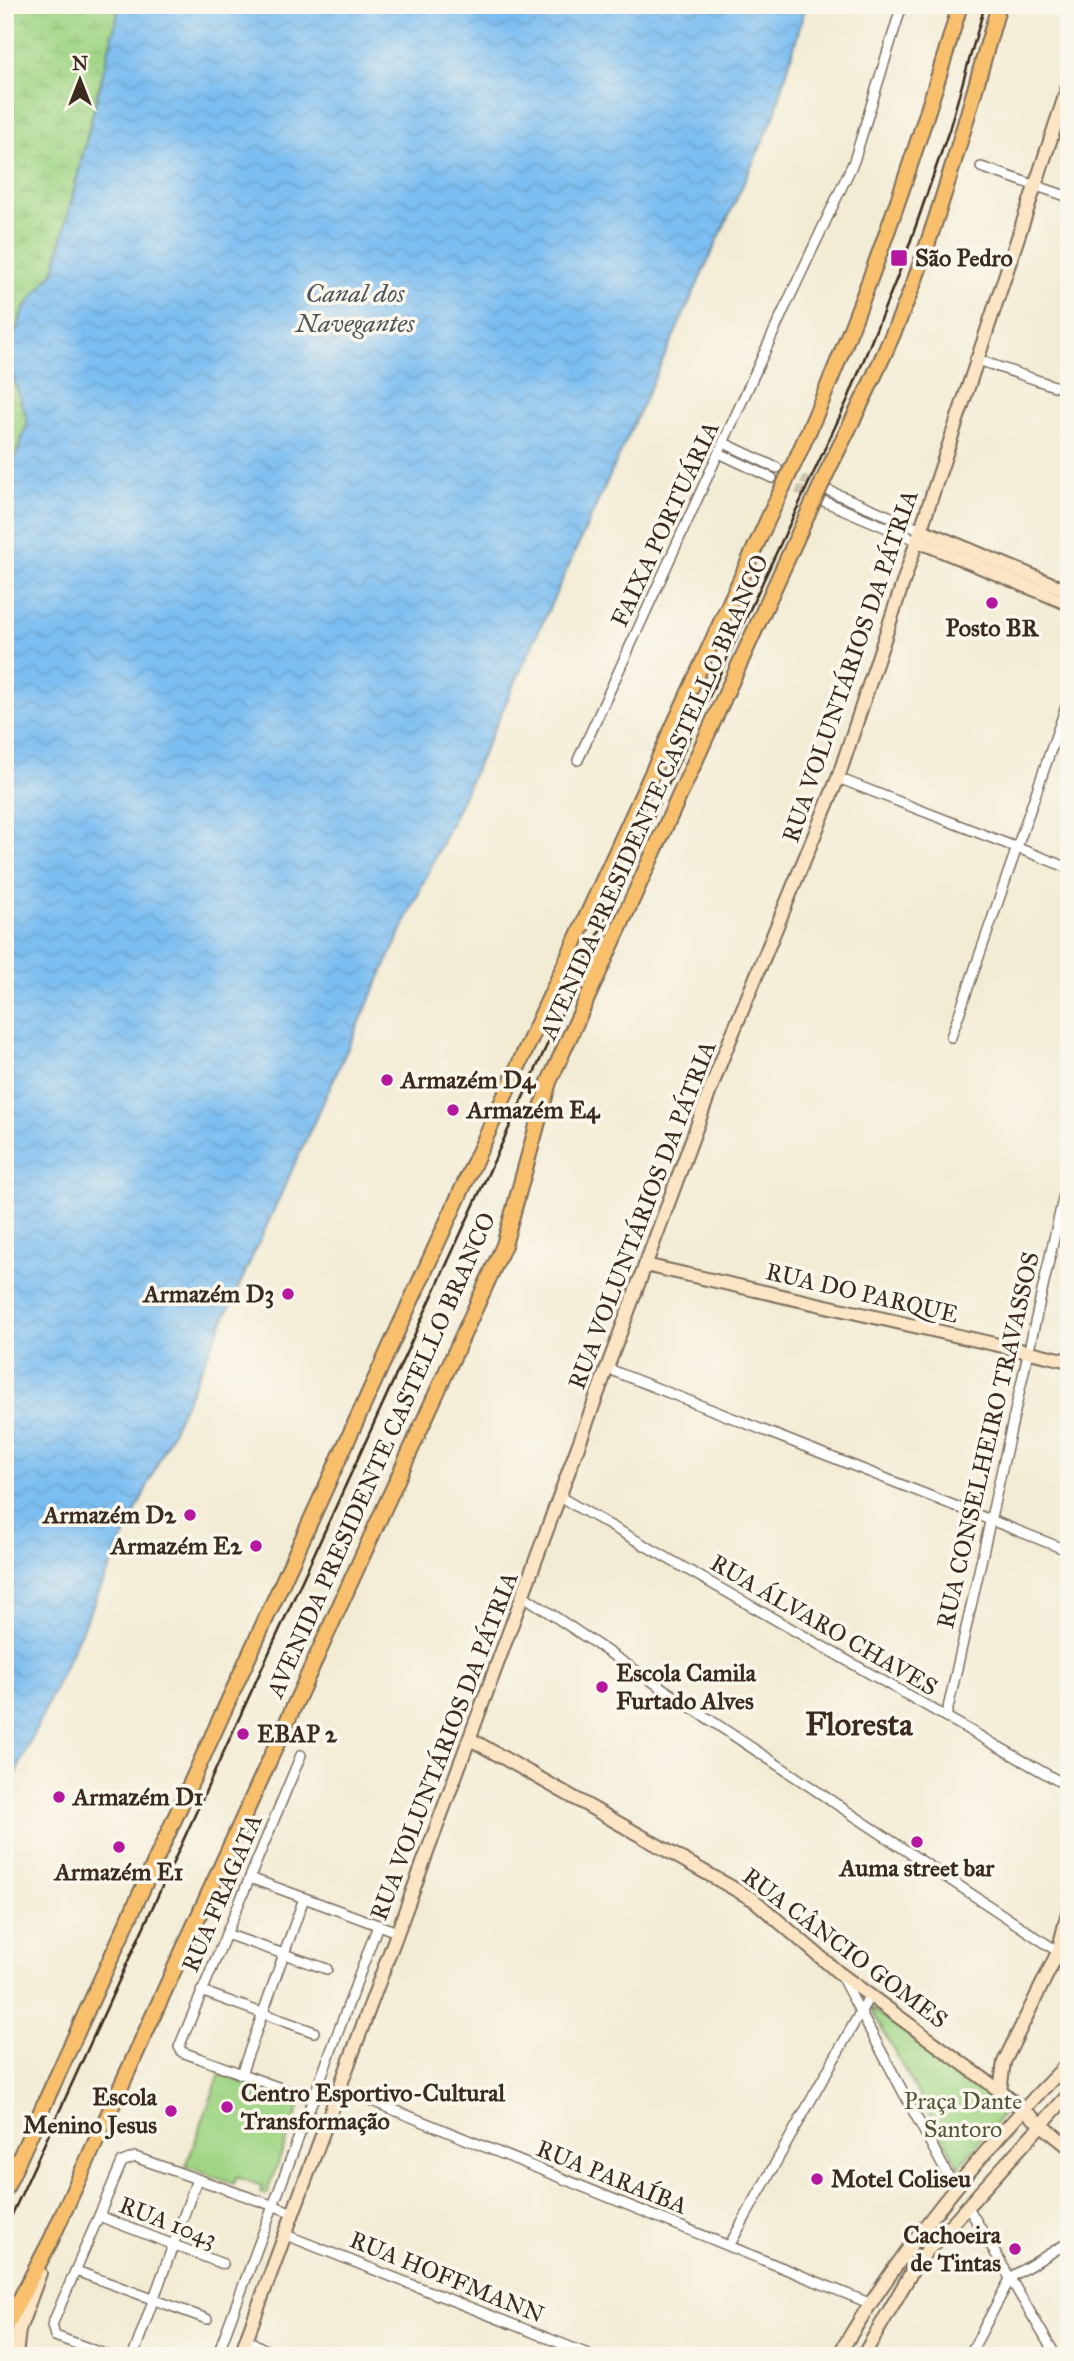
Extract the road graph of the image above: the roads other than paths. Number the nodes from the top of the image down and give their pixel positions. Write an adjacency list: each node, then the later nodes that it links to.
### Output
1 (902, 5): 10 (street, FAIXA PORTUÁRIA)
2 (960, 5): 64 (main road, AVENIDA PRESIDENTE CASTELLO BRANCO, bridge)
3 (999, 5): 70 (main road, AVENIDA PRESIDENTE CASTELLO BRANCO, bridge)
4 (1069, 85): 6 (main road, RUA VOLUNTÁRIOS DA PÁTRIA)
5 (981, 167): 6 (street)
6 (1035, 184): 7 (street); 8 (main road, RUA VOLUNTÁRIOS DA PÁTRIA)
7 (1069, 197)
8 (975, 359): 9 (street); 16 (main road, RUA VOLUNTÁRIOS DA PÁTRIA)
9 (1069, 391)
10 (724, 443): 11 (street, FAIXA PORTUÁRIA); 12 (street)
11 (719, 453): 13 (street); 20 (street, FAIXA PORTUÁRIA)
12 (777, 468)
13 (772, 478)
14 (827, 490): 16 (street)
15 (821, 500): 16 (street)
16 (920, 536): 17 (main road); 18 (main road); 21 (main road, RUA VOLUNTÁRIOS DA PÁTRIA)
17 (1069, 591)
18 (1069, 604)
19 (1069, 698): 22 (street)
20 (578, 760)
21 (838, 778): 22 (street); 26 (main road, RUA VOLUNTÁRIOS DA PÁTRIA)
22 (1016, 848): 23 (street); 24 (street)
23 (1069, 868)
24 (951, 1037)
25 (1069, 1172): 27 (street, RUA CONSELHEIRO TRAVASSOS)
26 (645, 1265): 27 (main road, RUA DO PARQUE); 29 (main road, RUA VOLUNTÁRIOS DA PÁTRIA)
27 (1028, 1351): 28 (main road, RUA DO PARQUE); 31 (street, RUA CONSELHEIRO TRAVASSOS)
28 (1069, 1361)
29 (606, 1368): 30 (main road, RUA VOLUNTÁRIOS DA PÁTRIA); 31 (street)
30 (560, 1497): 33 (main road, RUA VOLUNTÁRIOS DA PÁTRIA); 34 (street, RUA ÁLVARO CHAVES)
31 (990, 1519): 32 (street); 34 (street, RUA CONSELHEIRO TRAVASSOS)
32 (1069, 1551)
33 (524, 1596): 35 (main road, RUA VOLUNTÁRIOS DA PÁTRIA); 45 (street)
34 (946, 1717): 37 (street, RUA ÁLVARO CHAVES)
35 (472, 1740): 42 (main road, RUA VOLUNTÁRIOS DA PÁTRIA); 47 (main road, RUA CÂNCIO GOMES)
36 (301, 1755): 38 (street, RUA FRAGATA)
37 (1069, 1787)
38 (250, 1878): 39 (street); 43 (street, RUA FRAGATA)
39 (304, 1898): 41 (street); 44 (street)
40 (1069, 1908): 45 (main road)
41 (377, 1925): 42 (street); 58 (street)
42 (397, 1932): 55 (main road, RUA VOLUNTÁRIOS DA PÁTRIA)
43 (226, 1934): 44 (street); 48 (street, RUA FRAGATA)
44 (284, 1954): 46 (street); 51 (street)
45 (1063, 1955): 56 (main road)
46 (327, 1969)
47 (839, 1973): 49 (main road, RUA CÂNCIO GOMES); 50 (street)
48 (201, 1991): 51 (street); 54 (street, RUA FRAGATA)
49 (870, 1995): 50 (street); 56 (main road, RUA CÂNCIO GOMES)
50 (860, 2013): 63 (street); 73 (street)
51 (263, 2014): 52 (street); 54 (street)
52 (314, 2032)
53 (1069, 2062): 59 (main road)
54 (241, 2074): 58 (street)
55 (340, 2088): 67 (main road, RUA VOLUNTÁRIOS DA PÁTRIA); 73 (street, RUA PARAÍBA)
56 (1000, 2091): 59 (main road, RUA CÂNCIO GOMES)
57 (1069, 2094): 60 (main road)
58 (313, 2101): 65 (street)
59 (1022, 2109): 60 (main road, RUA CÂNCIO GOMES); 63 (main road)
60 (1040, 2124): 61 (main road, RUA CÂNCIO GOMES); 66 (main road)
61 (1069, 2147)
62 (197, 2179): 65 (street); 68 (street); 72 (street)
63 (954, 2188): 78 (main road)
64 (5, 2190)
65 (273, 2206): 67 (street); 85 (street)
66 (968, 2207): 76 (street); 90 (main road)
67 (294, 2213): 69 (main road, RUA VOLUNTÁRIOS DA PÁTRIA)
68 (99, 2216): 72 (street, RUA 1043); 75 (street)
69 (286, 2235): 81 (main road, RUA VOLUNTÁRIOS DA PÁTRIA); 88 (street, RUA HOFFMANN)
70 (51, 2240): 80 (main road, AVENIDA PRESIDENTE CASTELLO BRANCO); 82 (main road)
71 (1069, 2242): 76 (street)
72 (173, 2246): 74 (street, RUA 1043); 77 (street)
73 (729, 2246): 78 (street, RUA PARAÍBA)
74 (223, 2263)
75 (76, 2271): 77 (street); 83 (street)
76 (1011, 2277): 91 (street); 92 (street)
77 (153, 2300): 79 (street); 84 (street)
78 (869, 2303): 89 (main road)
79 (207, 2319)
80 (5, 2328)
81 (246, 2339): 86 (main road, RUA VOLUNTÁRIOS DA PÁTRIA); 87 (street)
82 (16, 2356)
83 (110, 2356)
84 (133, 2356)
85 (217, 2356)
86 (240, 2356)
87 (276, 2356)
88 (593, 2356)
89 (838, 2356)
90 (863, 2356)
91 (969, 2356)
92 (1056, 2356)

